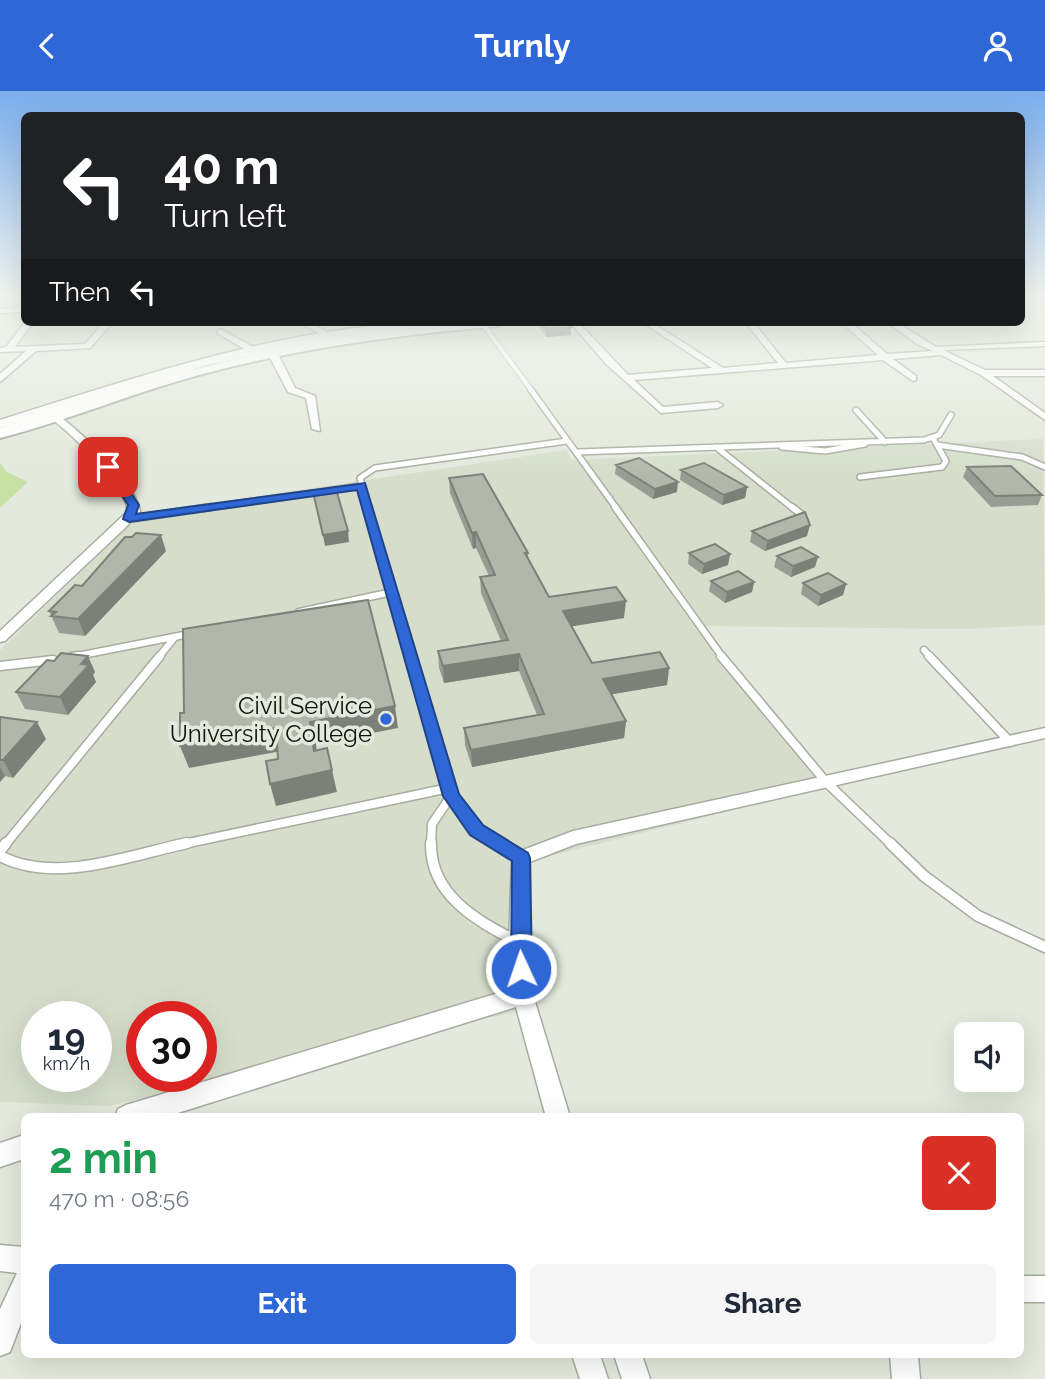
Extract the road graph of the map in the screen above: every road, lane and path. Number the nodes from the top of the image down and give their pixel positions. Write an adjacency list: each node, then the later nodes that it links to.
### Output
1 (24, 357): 18 (street)
2 (231, 357): 26 (street)
3 (253, 357): 23 (main road)
4 (275, 357): 27 (street)
5 (507, 357): 30 (lane)
6 (607, 357): 16 (street)
7 (700, 357): 13 (street)
8 (778, 357): 12 (street)
9 (896, 357): 11 (street)
10 (952, 357): 14 (street)
11 (885, 358): 12 (street); 17 (street)
12 (784, 365): 13 (street)
13 (722, 371): 16 (street)
14 (984, 373): 15 (street); 19 (street)
15 (1045, 373)
16 (627, 378): 21 (street)
17 (913, 378)
18 (0, 379)
19 (1026, 402): 20 (street); 25 (street)
20 (1045, 402)
21 (718, 405)
22 (856, 410): 31 (lane)
23 (52, 415): 28 (main road); 39 (street)
24 (951, 415): 29 (lane)
25 (1045, 417)
26 (0, 423)
27 (317, 429)
28 (0, 433)
29 (933, 438): 31 (lane); 32 (lane)
30 (567, 441): 34 (lane); 37 (lane)
31 (885, 442): 33 (lane)
32 (937, 445): 35 (lane); 36 (lane)
33 (716, 447): 34 (lane); 38 (lane)
34 (577, 452): 49 (lane)
35 (1045, 467)
36 (860, 477)
37 (361, 486): 39 (lane); 40 (lane)
38 (802, 515)
39 (129, 519): 44 (street)
40 (392, 592): 41 (lane); 50 (lane)
41 (284, 615)
42 (203, 631): 43 (lane)
43 (176, 637): 46 (lane); 51 (lane)
44 (0, 638)
45 (924, 650): 48 (lane)
46 (0, 666)
47 (1045, 733): 48 (street)
48 (1010, 742): 49 (street)
49 (827, 782): 52 (street); 54 (lane)
50 (450, 792): 51 (lane); 52 (lane); 53 (lane)
51 (0, 854)
52 (521, 858): 53 (street)
53 (519, 942): 55 (street)
54 (1045, 947)
55 (523, 995): 56 (street); 57 (street)
56 (139, 1113)
57 (557, 1113)
58 (21, 1148): 59 (street)
59 (0, 1155)
60 (0, 1258): 61 (street)
61 (21, 1260)
62 (1024, 1289): 63 (street)
63 (1045, 1289)
64 (21, 1290): 65 (street)
65 (0, 1342)
66 (587, 1358): 69 (street)
67 (629, 1358): 70 (street)
68 (904, 1358): 71 (street)
69 (594, 1379)
70 (636, 1379)
71 (906, 1379)

